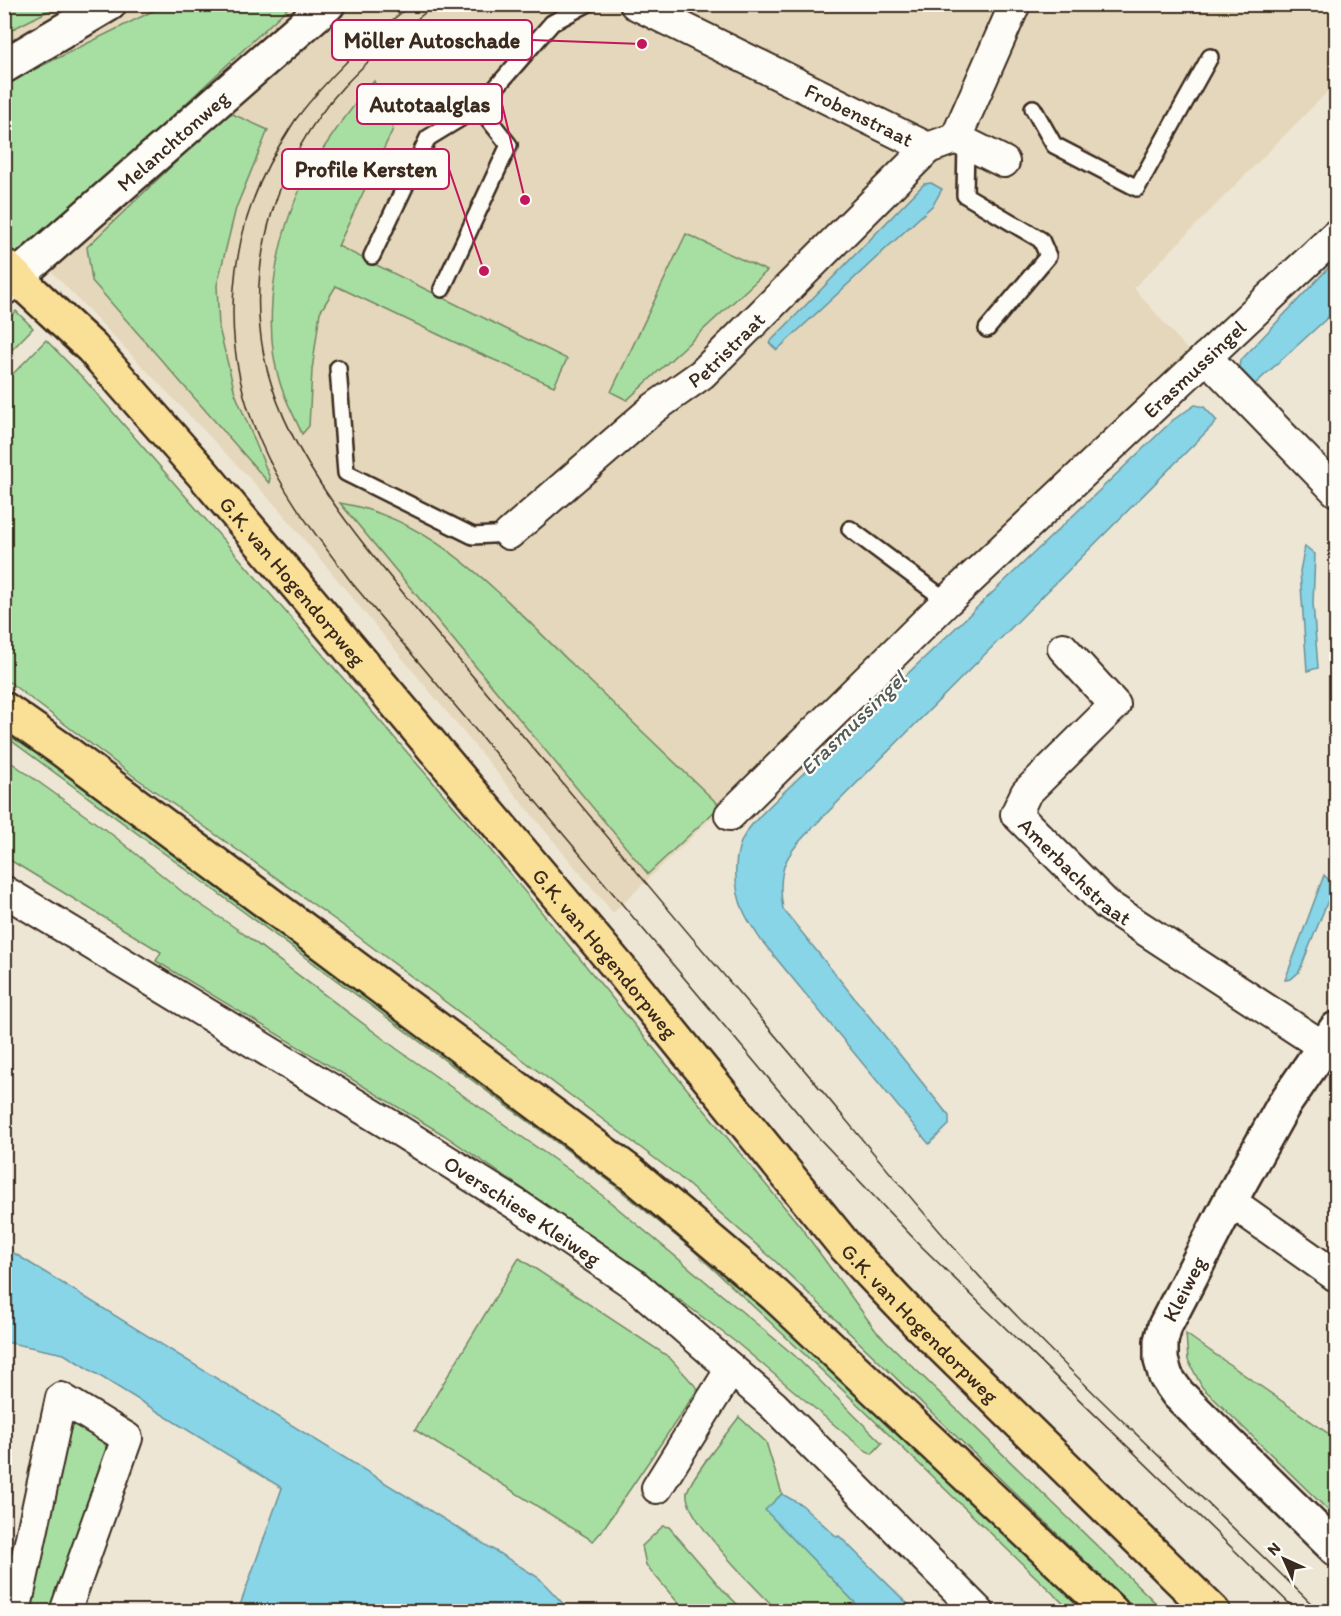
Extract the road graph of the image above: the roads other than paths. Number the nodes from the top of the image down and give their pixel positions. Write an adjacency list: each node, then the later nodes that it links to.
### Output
1 (109, 4): 7 (street)
2 (328, 4): 15 (street, Melanchtonweg)
3 (587, 4): 8 (lane)
4 (635, 4): 11 (street, Frobenstraat)
5 (1015, 4): 10 (street)
6 (1210, 57): 9 (lane)
7 (4, 66)
8 (479, 107): 14 (lane); 16 (lane)
9 (1033, 108)
10 (961, 140): 11 (street, Frobenstraat); 12 (street); 17 (lane)
11 (928, 147): 22 (street, Petristraat)
12 (1004, 162)
13 (1336, 235): 18 (street, Erasmussingel)
14 (372, 256)
15 (9, 277): 38 (main road, G.K. van Hogendorpweg)
16 (442, 289)
17 (987, 329)
18 (1206, 357): 20 (street); 23 (street, Erasmussingel)
19 (338, 368): 22 (lane)
20 (1336, 492)
21 (850, 529): 23 (lane)
22 (509, 534)
23 (947, 602): 26 (street, Erasmussingel)
24 (1063, 648): 28 (street, Amerbachstraat)
25 (4, 709): 37 (main road)
26 (730, 815)
27 (4, 891): 31 (street, Overschiese Kleiweg)
28 (1330, 1038): 29 (street, Kleiweg)
29 (1230, 1201): 30 (street); 33 (street, Kleiweg)
30 (1336, 1276)
31 (731, 1369): 32 (street); 36 (street, Overschiese Kleiweg)
32 (657, 1488)
33 (1336, 1549)
34 (15, 1611): 35 (street)
35 (65, 1611)
36 (980, 1611)
37 (1112, 1611)
38 (1213, 1611)

